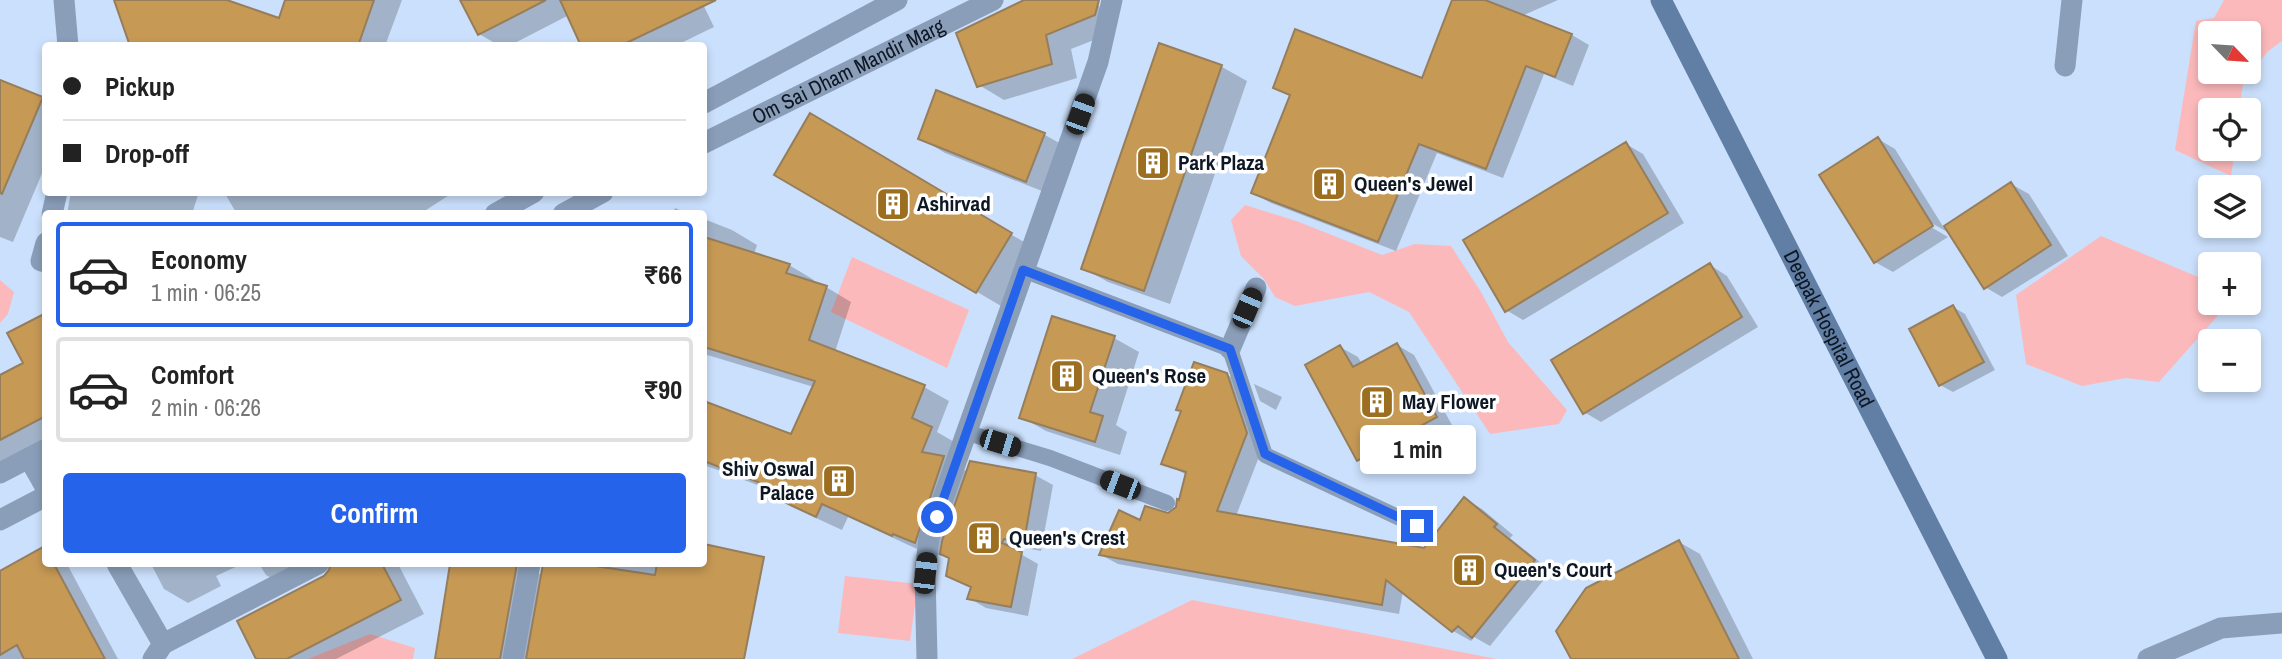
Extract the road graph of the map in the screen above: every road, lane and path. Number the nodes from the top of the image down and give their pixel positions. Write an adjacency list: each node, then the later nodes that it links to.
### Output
1 (64, 0): 7 (street)
2 (897, 0): 8 (street, Om Sai Dham Mandir Marg)
3 (993, 0): 10 (street, Om Sai Dham Mandir Marg)
4 (1112, 0): 17 (street)
5 (1661, 0): 35 (street, Deepak Hospital Road)
6 (2072, 0): 9 (street)
7 (68, 42)
8 (780, 62): 10 (street); 11 (street, Om Sai Dham Mandir Marg)
9 (2065, 66)
10 (793, 99): 12 (street, Om Sai Dham Mandir Marg)
11 (707, 101)
12 (707, 142)
13 (527, 196): 15 (street)
14 (596, 196): 16 (street)
15 (502, 210)
16 (571, 210)
17 (1023, 270): 19 (lane); 20 (street)
18 (1256, 288): 19 (street)
19 (1230, 349): 27 (lane)
20 (965, 432): 25 (lane); 34 (street)
21 (37, 453): 22 (street); 23 (street)
22 (42, 472)
23 (0, 473)
24 (42, 498): 26 (street)
25 (1167, 503)
26 (0, 520)
27 (1417, 526)
28 (118, 567): 32 (street)
29 (313, 567): 32 (street)
30 (529, 567): 33 (street)
31 (2282, 623): 36 (street)
32 (158, 652)
33 (513, 659)
34 (927, 659)
35 (1997, 659)
36 (2148, 659)

